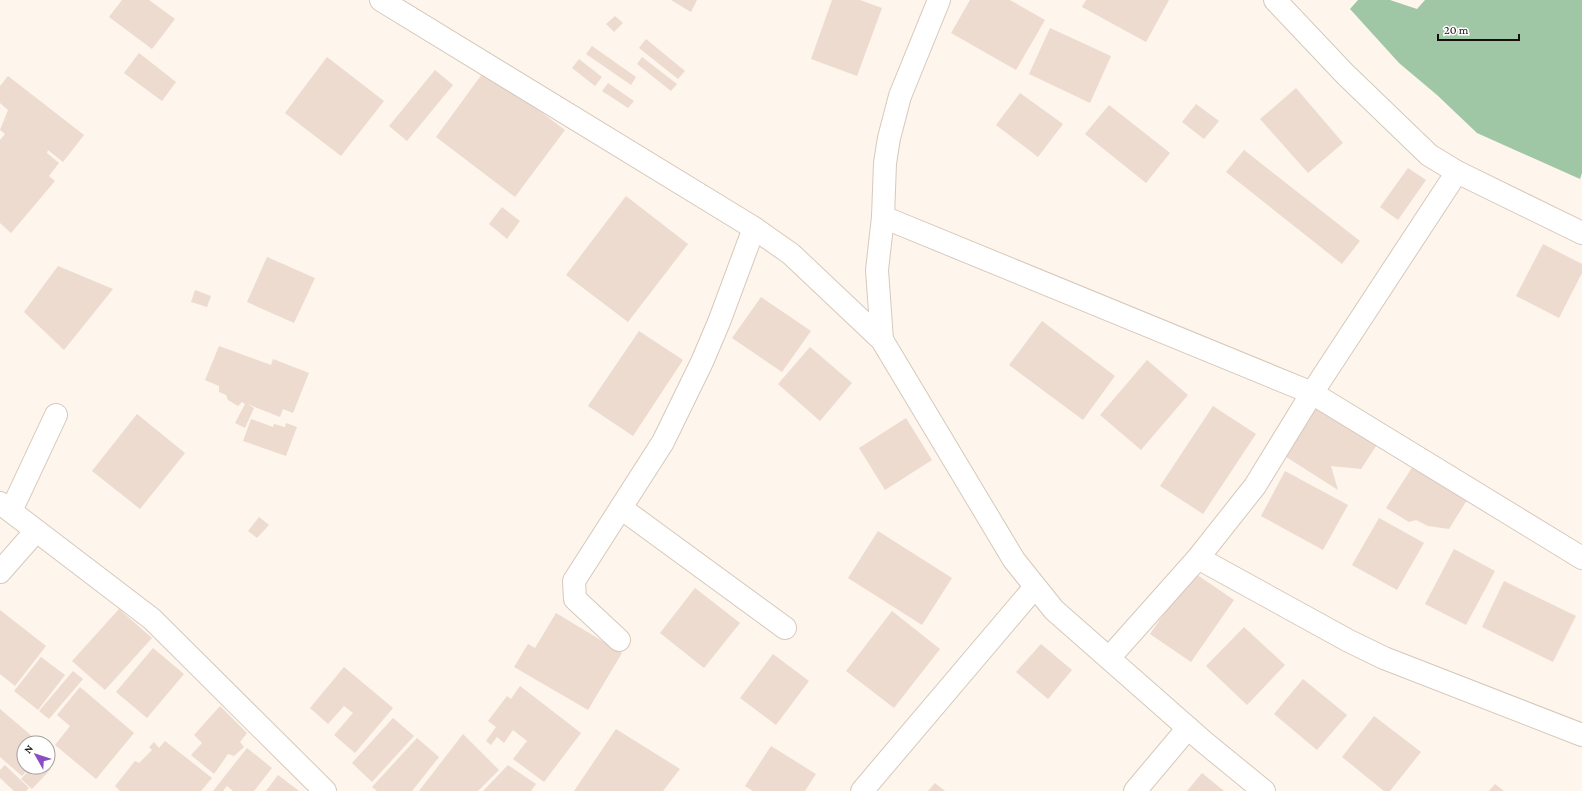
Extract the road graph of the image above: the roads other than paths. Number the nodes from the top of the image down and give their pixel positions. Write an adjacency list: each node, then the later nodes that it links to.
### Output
1 (381, 0): 6 (street)
2 (939, 0): 5 (street)
3 (1275, 0): 4 (street)
4 (1457, 172): 7 (street); 9 (street)
5 (883, 217): 8 (street); 9 (street)
6 (754, 228): 8 (street); 12 (street)
7 (1582, 233)
8 (882, 340): 17 (street)
9 (1312, 393): 14 (street); 15 (street)
10 (56, 415): 11 (street)
11 (5, 507): 13 (street)
12 (621, 508): 18 (street); 19 (street)
13 (36, 530): 16 (street); 23 (street)
14 (1198, 558): 20 (street); 22 (street)
15 (1582, 558)
16 (0, 572)
17 (1035, 587): 20 (street); 24 (street)
18 (785, 628)
19 (619, 640)
20 (1109, 658): 21 (street)
21 (1188, 728): 25 (street); 26 (street)
22 (1582, 735)
23 (325, 791)
24 (862, 791)
25 (1135, 791)
26 (1264, 791)

